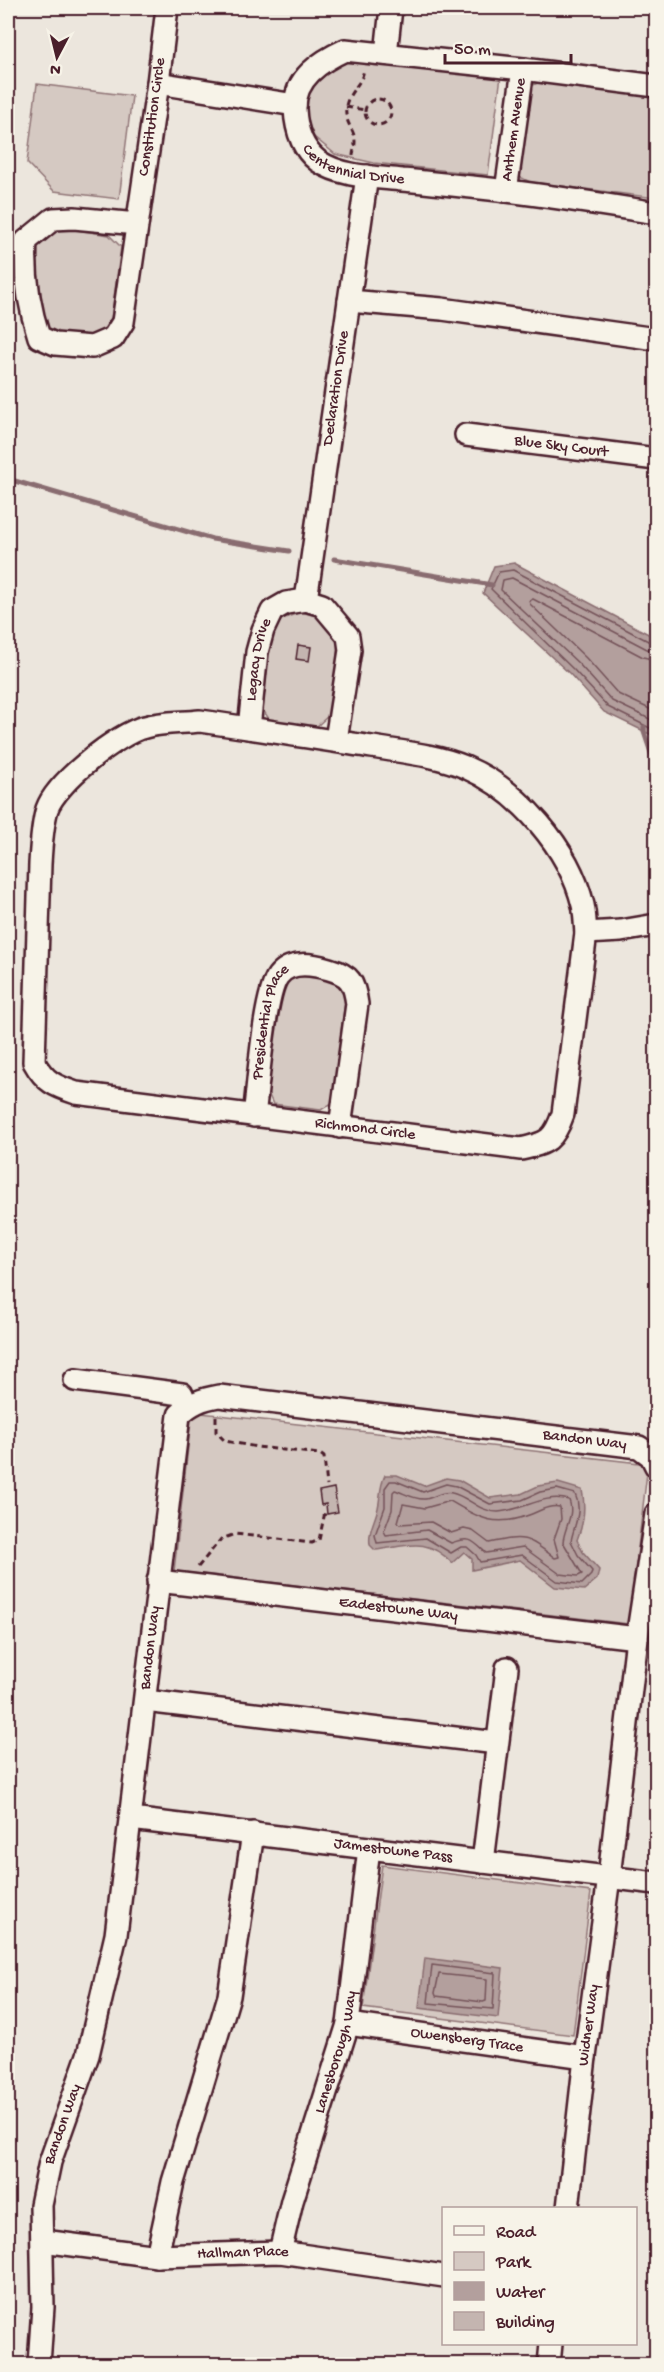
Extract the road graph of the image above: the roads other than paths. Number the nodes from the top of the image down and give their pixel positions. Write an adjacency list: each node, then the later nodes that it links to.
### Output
1 (167, 8): 5 (street, Constitution Circle)
2 (391, 8): 3 (street)
3 (376, 53): 4 (street, Centennial Drive); 7 (street, Centennial Drive)
4 (523, 69): 6 (street, Centennial Drive); 9 (street, Anthem Avenue)
5 (158, 83): 7 (street); 11 (street, Constitution Circle)
6 (657, 86)
7 (295, 105): 8 (street, Centennial Drive)
8 (359, 174): 9 (street, Centennial Drive); 12 (street, Declaration Drive)
9 (507, 191): 10 (street, Centennial Drive)
10 (657, 213)
11 (137, 224): 11 (street, Constitution Circle)
12 (349, 301): 13 (street); 16 (street, Declaration Drive)
13 (657, 339)
14 (466, 435): 15 (street, Blue Sky Court)
15 (657, 459)
16 (306, 600): 17 (street, Legacy Drive); 18 (street)
17 (249, 728): 18 (street, Richmond Circle); 21 (street, Richmond Circle)
18 (336, 740): 20 (street, Richmond Circle)
19 (657, 925): 20 (street)
20 (586, 933): 22 (street, Richmond Circle)
21 (254, 1116): 22 (street, Richmond Circle); 22 (street, Presidential Place)
22 (340, 1127)
23 (75, 1380): 24 (street)
24 (187, 1406): 25 (street, Bandon Way); 27 (street, Bandon Way)
25 (657, 1466)
26 (657, 1514): 28 (street)
27 (158, 1581): 28 (street, Eadestowne Way); 30 (street, Bandon Way)
28 (637, 1638): 36 (street)
29 (507, 1668): 31 (street)
30 (145, 1701): 31 (street); 32 (street, Bandon Way)
31 (498, 1743): 35 (street)
32 (131, 1819): 33 (street, Jamestowne Pass); 41 (street, Bandon Way)
33 (253, 1833): 34 (street, Jamestowne Pass); 43 (street)
34 (369, 1848): 35 (street, Jamestowne Pass); 38 (street, Lanesborough Way)
35 (483, 1862): 36 (street, Jamestowne Pass)
36 (609, 1877): 37 (street, Jamestowne Pass); 39 (street, Widner Way)
37 (657, 1883)
38 (348, 2024): 39 (street, Owensberg Trace); 42 (street, Lanesborough Way)
39 (585, 2057): 40 (street, Widner Way)
40 (568, 2207)
41 (43, 2241): 43 (street, Hallman Place); 46 (street, Bandon Way)
42 (280, 2252): 43 (street, Hallman Place); 44 (street, Hallman Place)
43 (157, 2256)
44 (442, 2276)
45 (551, 2345): 47 (street)
46 (39, 2364)
47 (549, 2364)

